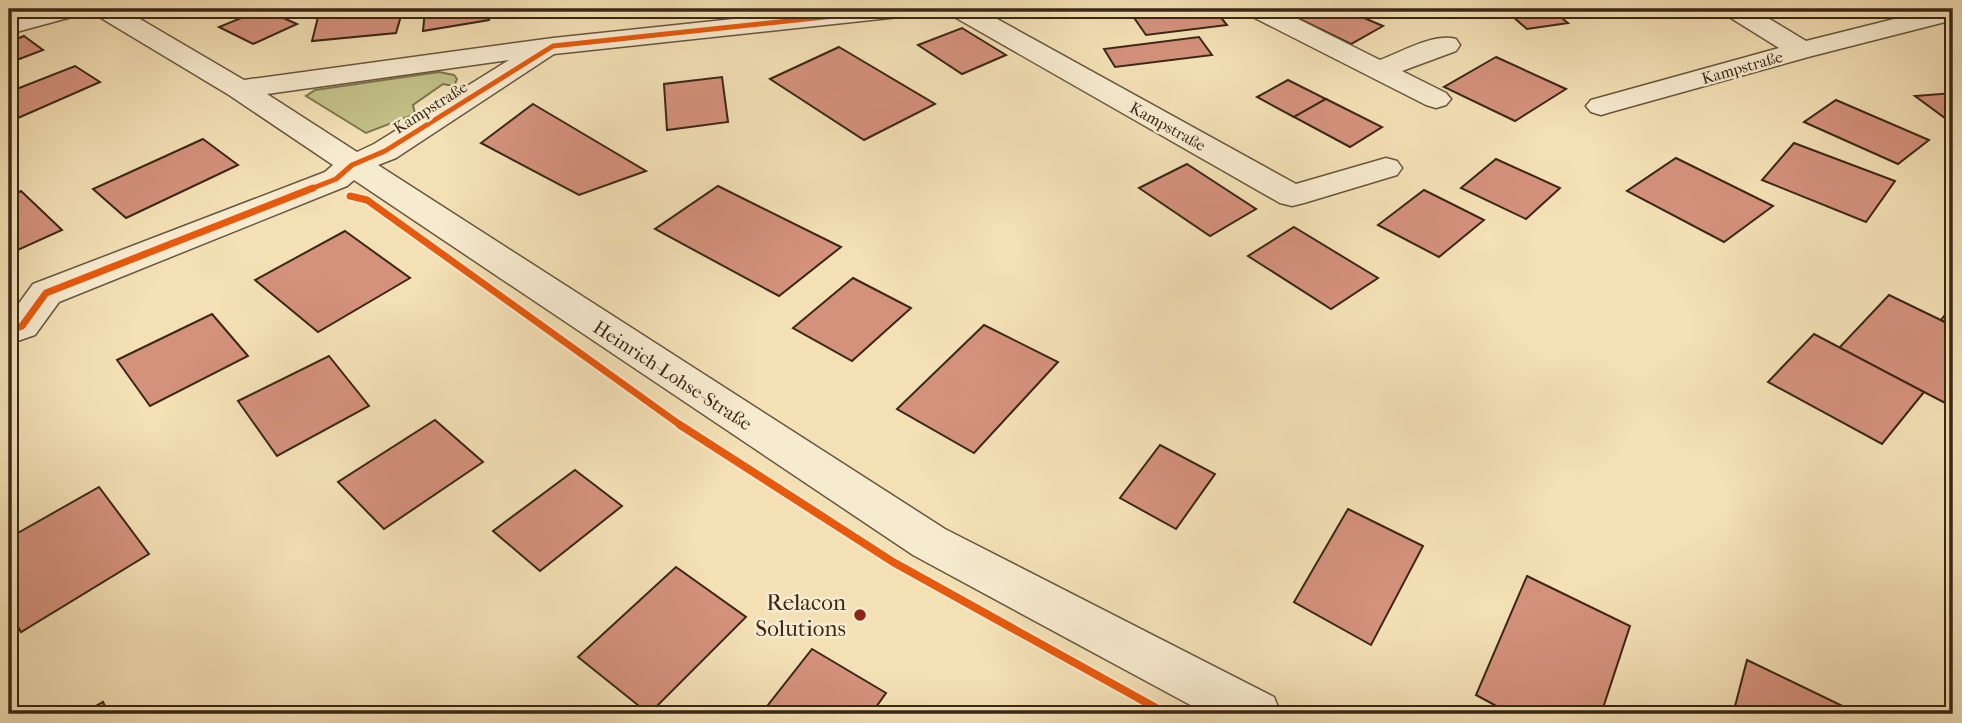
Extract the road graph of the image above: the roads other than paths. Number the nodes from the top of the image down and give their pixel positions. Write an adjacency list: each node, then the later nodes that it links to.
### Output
1 (70, 9): 8 (street)
2 (105, 9): 13 (street, Heinrich-Lohse-Straße)
3 (899, 9): 10 (street, Kampstraße)
4 (960, 9): 17 (street, Kampstraße)
5 (1258, 9): 12 (street)
6 (1735, 9): 11 (street, Kampstraße)
7 (1949, 13): 11 (street, Kampstraße)
8 (9, 26)
9 (1446, 45): 12 (street)
10 (553, 46): 13 (street, Kampstraße); 16 (street, Kampstraße)
11 (1802, 50): 15 (street, Kampstraße)
12 (1378, 70): 14 (street)
13 (239, 89): 16 (street, Heinrich-Lohse-Straße)
14 (1436, 99)
15 (1601, 106)
16 (352, 165): 18 (street, Kampstraße); 19 (street, Heinrich-Lohse-Straße)
17 (1386, 168)
18 (9, 331)
19 (1256, 714)

